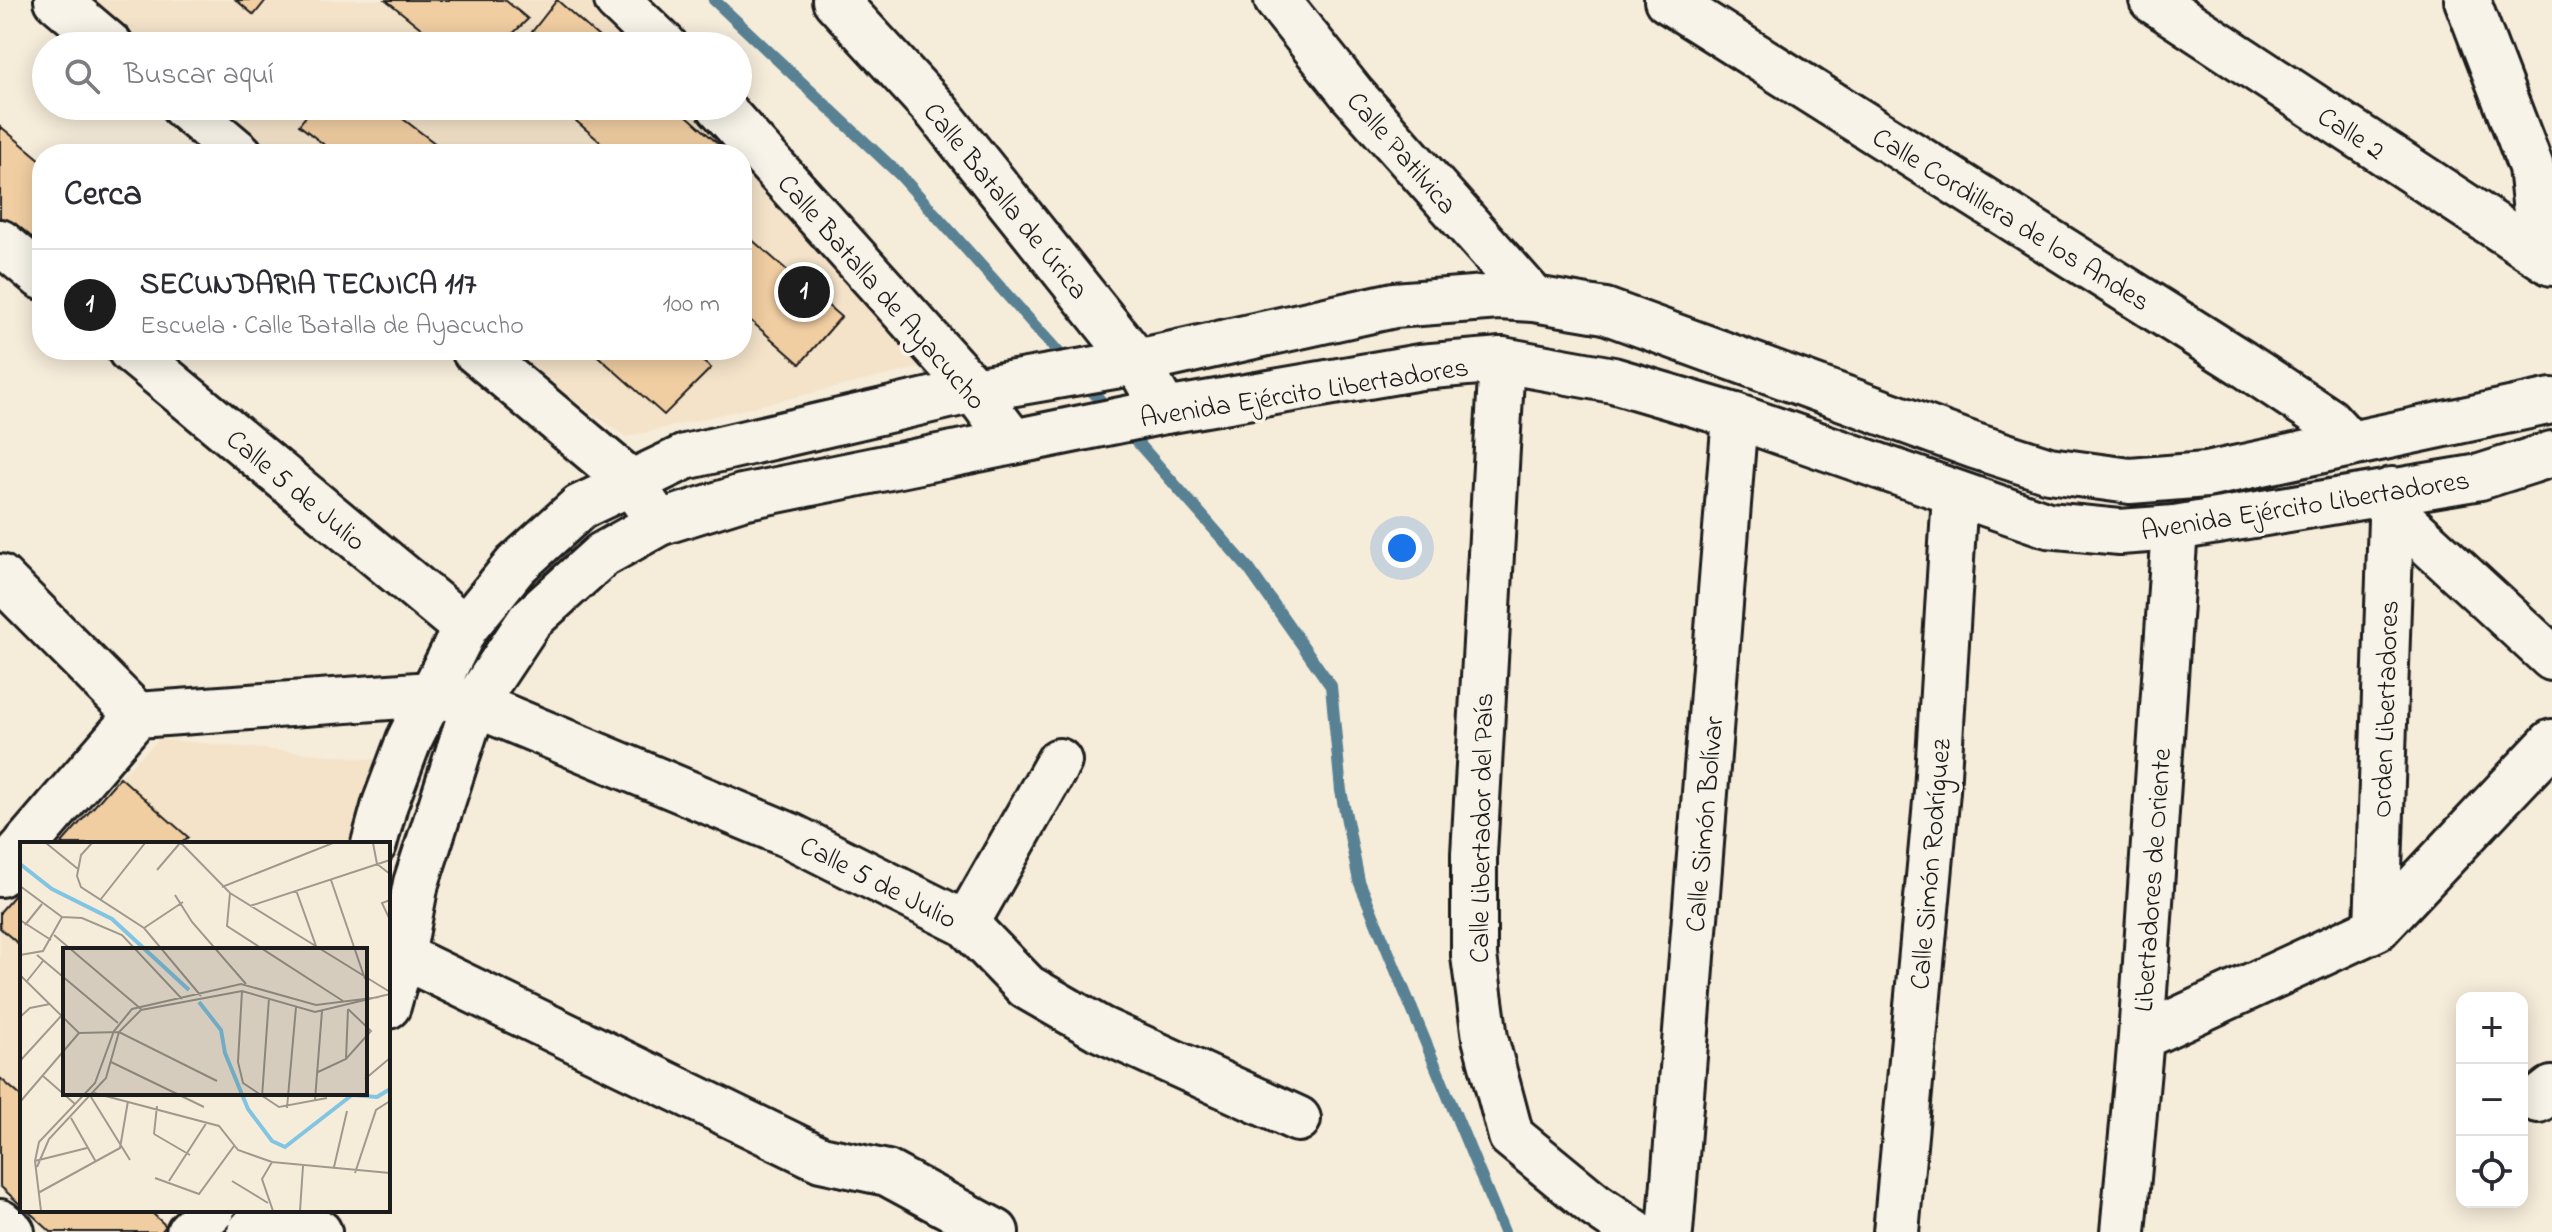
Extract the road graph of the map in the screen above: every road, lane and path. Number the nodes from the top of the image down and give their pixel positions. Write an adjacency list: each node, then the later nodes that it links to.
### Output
1 (57, 0): 8 (street)
2 (617, 0): 9 (street)
3 (835, 0): 20 (street, Calle Batalla de Úrica)
4 (1277, 0): 16 (street, Calle Patilvica)
5 (1667, 0): 26 (street, Calle Cordillera de los Andes)
6 (2152, 0): 14 (street, Calle 2)
7 (2467, 0): 14 (street)
8 (95, 32)
9 (650, 32)
10 (200, 120): 12 (street)
11 (732, 120): 21 (street, Calle Batalla de Ayacucho)
12 (228, 144)
13 (0, 242): 15 (street)
14 (2546, 259)
15 (32, 269)
16 (1534, 299): 20 (street, Avenida Ejército Libertadores); 26 (street, Avenida Ejército Libertadores)
17 (142, 360): 34 (street, Calle 5 de Julio)
18 (486, 360): 28 (street)
19 (1502, 360): 23 (street, Avenida Ejército Libertadores); 24 (street, Avenida Ejército Libertadores); 58 (street, Calle Libertador del País)
20 (1137, 362): 21 (street, Avenida Ejército Libertadores); 23 (street, Calle Batalla de Úrica)
21 (974, 390): 25 (street, Calle Batalla de Ayacucho); 28 (street, Avenida Ejército Libertadores)
22 (2552, 401): 26 (street, Avenida Ejército Libertadores)
23 (1165, 411): 25 (street, Avenida Ejército Libertadores)
24 (1735, 416): 29 (street, Avenida Ejército Libertadores); 59 (street, Calle Simón Bolívar)
25 (1013, 442): 31 (street, Avenida Ejército Libertadores)
26 (2350, 444)
27 (2552, 454): 30 (street, Avenida Ejército Libertadores)
28 (631, 482): 31 (street); 34 (street, Avenida Ejército Libertadores)
29 (1955, 494): 32 (street, Avenida Ejército Libertadores); 60 (street, Calle Simón Rodríguez)
30 (2392, 500): 32 (street, Avenida Ejército Libertadores); 35 (street); 46 (street, Orden Libertadores)
31 (659, 523): 37 (street, Avenida Ejército Libertadores)
32 (2175, 528): 49 (street, Libertadores de Oriente)
33 (0, 577): 38 (street)
34 (465, 628): 36 (street, Avenida Ejército Libertadores)
35 (2552, 658)
36 (431, 694): 37 (street, Calle 5 de Julio); 38 (street, Calle 5 de Julio); 42 (street, Avenida Ejército Libertadores)
37 (474, 704): 45 (street, Calle 5 de Julio); 47 (street, Avenida Ejército Libertadores)
38 (137, 715): 41 (street)
39 (2552, 742): 46 (street)
40 (1059, 761): 45 (street)
41 (28, 842)
42 (375, 842)
43 (20, 851): 44 (street)
44 (0, 874)
45 (966, 924): 50 (street, Calle 5 de Julio)
46 (2377, 928): 49 (street)
47 (402, 956): 48 (street, Avenida Ejército Libertadores); 57 (street)
48 (390, 999)
49 (2141, 1037): 61 (street, Libertadores de Oriente)
50 (1298, 1119)
51 (210, 1212): 55 (street)
52 (260, 1220): 56 (street)
53 (0, 1222): 54 (street)
54 (12, 1232)
55 (189, 1232)
56 (319, 1232)
57 (996, 1232)
58 (1635, 1232)
59 (1670, 1232)
60 (1896, 1232)
61 (2123, 1232)

